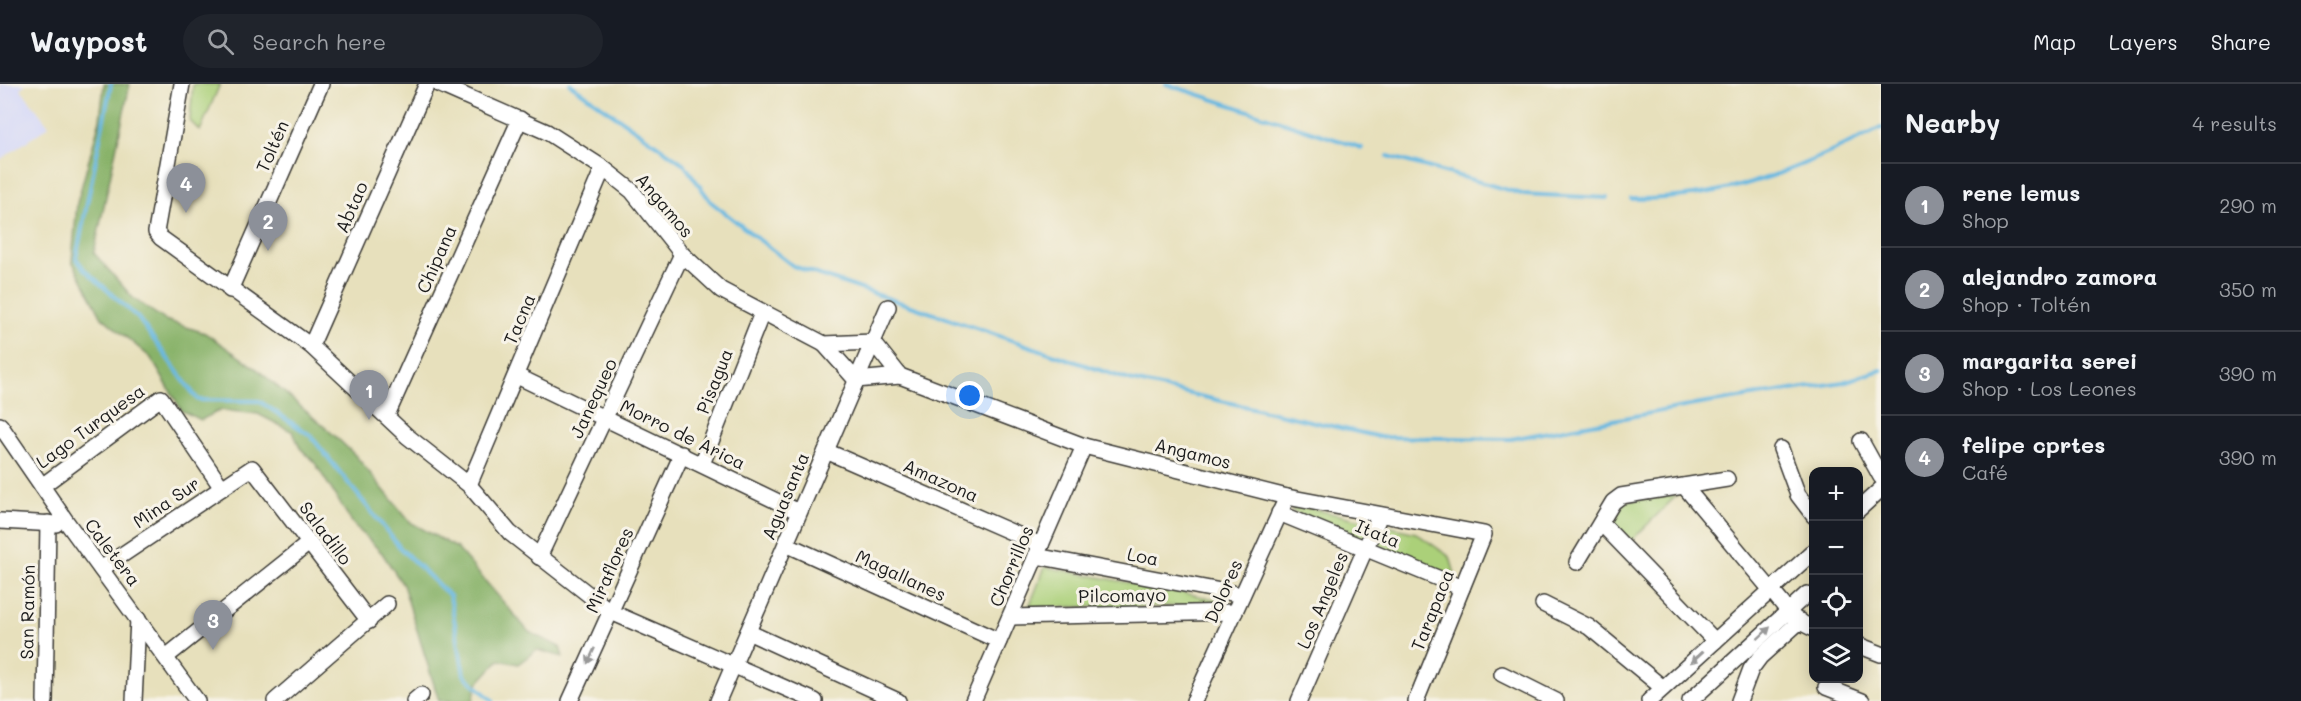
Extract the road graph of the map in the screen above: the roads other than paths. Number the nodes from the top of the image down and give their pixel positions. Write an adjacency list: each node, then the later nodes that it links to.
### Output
1 (182, 84): 8 (street)
2 (321, 84): 8 (street, Toltén)
3 (427, 84): 13 (street, Abtao)
4 (438, 84): 5 (street, Angamos)
5 (520, 119): 6 (street, Angamos); 17 (street, Chipana)
6 (603, 168): 7 (street, Angamos); 14 (street, Tacna)
7 (682, 254): 10 (street, Angamos); 18 (street, Janequeo)
8 (230, 290): 13 (street)
9 (888, 307): 11 (street, Aguasanta)
10 (762, 313): 12 (street, Angamos); 25 (street, Pisagua)
11 (873, 342): 12 (street, Angamos); 15 (street); 16 (street, Aguasanta)
12 (824, 344): 16 (street, Angamos)
13 (311, 346): 17 (street)
14 (517, 376): 18 (street, Morro de Arica); 29 (street, Tacna)
15 (900, 376): 16 (street, Angamos); 21 (street, Angamos)
16 (856, 380): 23 (street, Aguasanta)
17 (387, 415): 29 (street)
18 (606, 418): 24 (street, Morro de Arica); 50 (street, Janequeo)
19 (0, 426): 30 (street, Caletera)
20 (1861, 441): 27 (street)
21 (1084, 446): 34 (street, Angamos); 48 (street, Chorrillos)
22 (1781, 449): 36 (street)
23 (826, 451): 37 (street, Aguasanta); 48 (street, Amazona)
24 (682, 454): 25 (street, Morro de Arica); 59 (street, Miraflores)
25 (702, 464): 37 (street, Morro de Arica)
26 (252, 468): 32 (street, Mina Sur); 45 (street, Saladillo)
27 (1881, 477)
28 (1727, 479): 31 (street)
29 (469, 485): 50 (street)
30 (42, 486): 32 (street, Lago Turquesa); 43 (street, Caletera)
31 (1684, 486): 41 (street); 54 (street)
32 (222, 488): 52 (street, Mina Sur)
33 (1881, 489): 35 (street)
34 (1287, 497): 38 (street, Dolores); 39 (street, Angamos)
35 (1863, 505)
36 (1809, 509)
37 (799, 512): 46 (street, Aguasanta)
38 (1279, 513): 47 (street, Itata); 56 (street, Dolores)
39 (1380, 515): 44 (street, Angamos); 47 (street, Los Angeles)
40 (0, 521): 42 (street)
41 (1601, 523): 51 (street); 67 (street)
42 (48, 524): 43 (street); 75 (street, San Ramón)
43 (68, 524): 52 (street, Caletera)
44 (1484, 534): 53 (street, Tarapaca)
45 (309, 543): 64 (street, Saladillo); 70 (street)
46 (786, 544): 65 (street, Aguasanta); 66 (street, Magallanes)
47 (1365, 549): 53 (street, Itata); 85 (street, Los Angeles)
48 (1039, 551): 56 (street, Loa); 61 (street, Chorrillos)
49 (1809, 556): 54 (street)
50 (538, 557): 59 (street)
51 (1577, 562)
52 (101, 569): 62 (street, Caletera)
53 (1462, 588): 86 (street, Tarapaca)
54 (1771, 590): 63 (street); 67 (street)
55 (1807, 594): 63 (street)
56 (1242, 595): 60 (street, Dolores)
57 (387, 604): 64 (street)
58 (1543, 604): 73 (street)
59 (611, 612): 71 (street); 79 (street, Miraflores, one-way to 79)
60 (1234, 612): 61 (street, Pilcomayo); 84 (street, Dolores)
61 (1010, 617): 66 (street, Chorrillos)
62 (138, 619): 70 (street, Caletera); 76 (street)
63 (1800, 620): 89 (street, one-way to 63); 90 (street)
64 (369, 621): 78 (street)
65 (748, 632): 71 (street, Aguasanta); 82 (street)
66 (999, 641): 83 (street, Chorrillos)
67 (1715, 641): 73 (street, one-way to 73)
68 (1863, 647): 69 (street)
69 (1881, 654)
70 (166, 657): 77 (street, Caletera)
71 (734, 665): 80 (street, Aguasanta); 81 (street)
72 (1502, 674): 87 (street)
73 (1663, 688): 88 (street)
74 (1825, 689): 91 (street)
75 (45, 701)
76 (134, 701)
77 (197, 701)
78 (275, 701)
79 (570, 701)
80 (718, 701)
81 (815, 701)
82 (898, 701)
83 (973, 701)
84 (1194, 701)
85 (1299, 701)
86 (1416, 701)
87 (1556, 701)
88 (1649, 701)
89 (1690, 701)
90 (1739, 701)
91 (1862, 701)

